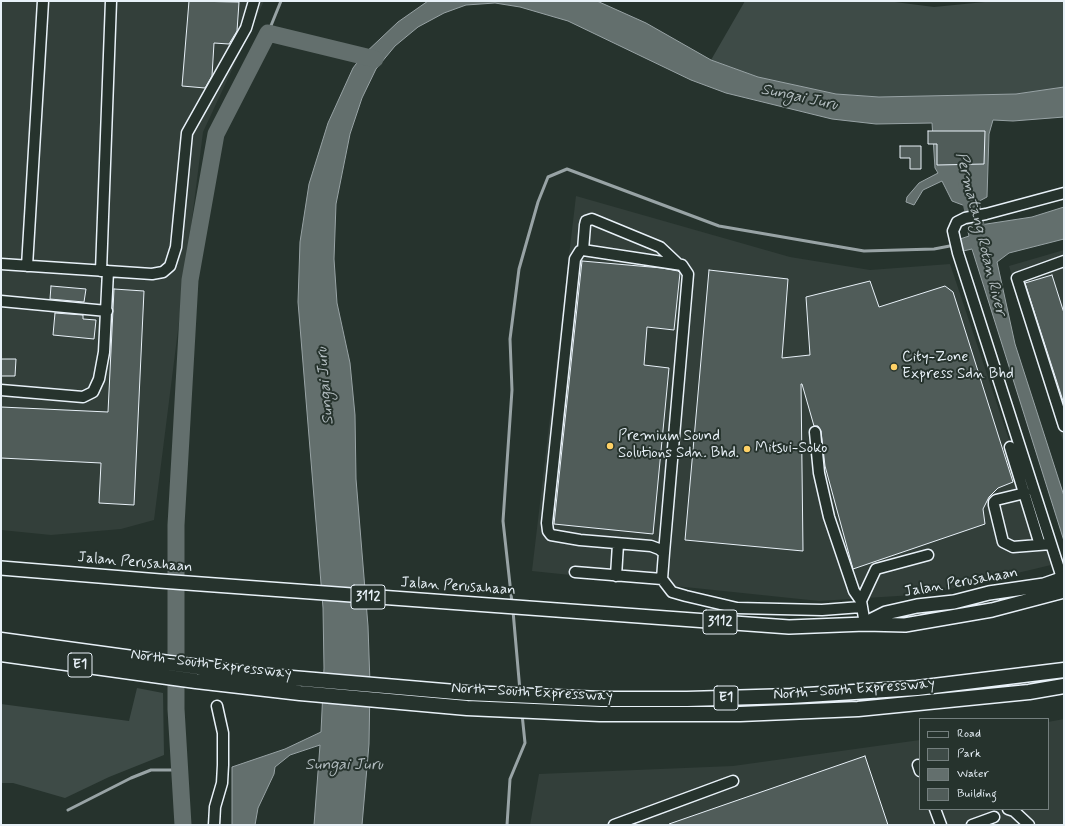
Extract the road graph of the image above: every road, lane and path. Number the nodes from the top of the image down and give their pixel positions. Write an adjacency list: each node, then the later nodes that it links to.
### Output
1 (43, 1): 9 (street)
2 (112, 1): 10 (street)
3 (254, 1): 10 (street)
4 (1064, 193): 19 (street)
5 (583, 250): 8 (street); 8 (street); 18 (street)
6 (1064, 261): 14 (street)
7 (1, 264): 9 (street)
8 (678, 264): 21 (street)
9 (26, 266): 10 (street)
10 (105, 271): 12 (street)
11 (1, 301): 12 (street)
12 (107, 311): 13 (street)
13 (1, 390)
14 (1064, 426)
15 (815, 432): 28 (street)
16 (1010, 447): 17 (street)
17 (1025, 493): 20 (street); 20 (street)
18 (618, 544): 21 (street); 25 (street)
19 (1051, 544): 20 (street); 27 (street)
20 (1040, 545)
21 (664, 553): 26 (street)
22 (928, 555): 28 (street)
23 (1, 568): 29 (main road, Jalan Perusahaan / 3112)
24 (575, 572): 25 (street)
25 (616, 576): 26 (street)
26 (662, 580): 28 (street)
27 (1063, 582): 29 (main road, Jalan Perusahaan / 3112)
28 (861, 604): 29 (street)
29 (865, 624)
30 (1, 640): 32 (highway, North–South Expressway / E1)
31 (1, 654): 33 (highway, North–South Expressway / E1)
32 (1064, 670)
33 (1064, 686)
34 (217, 706): 40 (street)
35 (733, 781): 41 (street)
36 (935, 810): 42 (street)
37 (1002, 810): 39 (street)
38 (1010, 810): 44 (street)
39 (994, 821): 43 (street)
40 (214, 825)
41 (614, 825)
42 (941, 825)
43 (972, 825)
44 (1029, 825)

